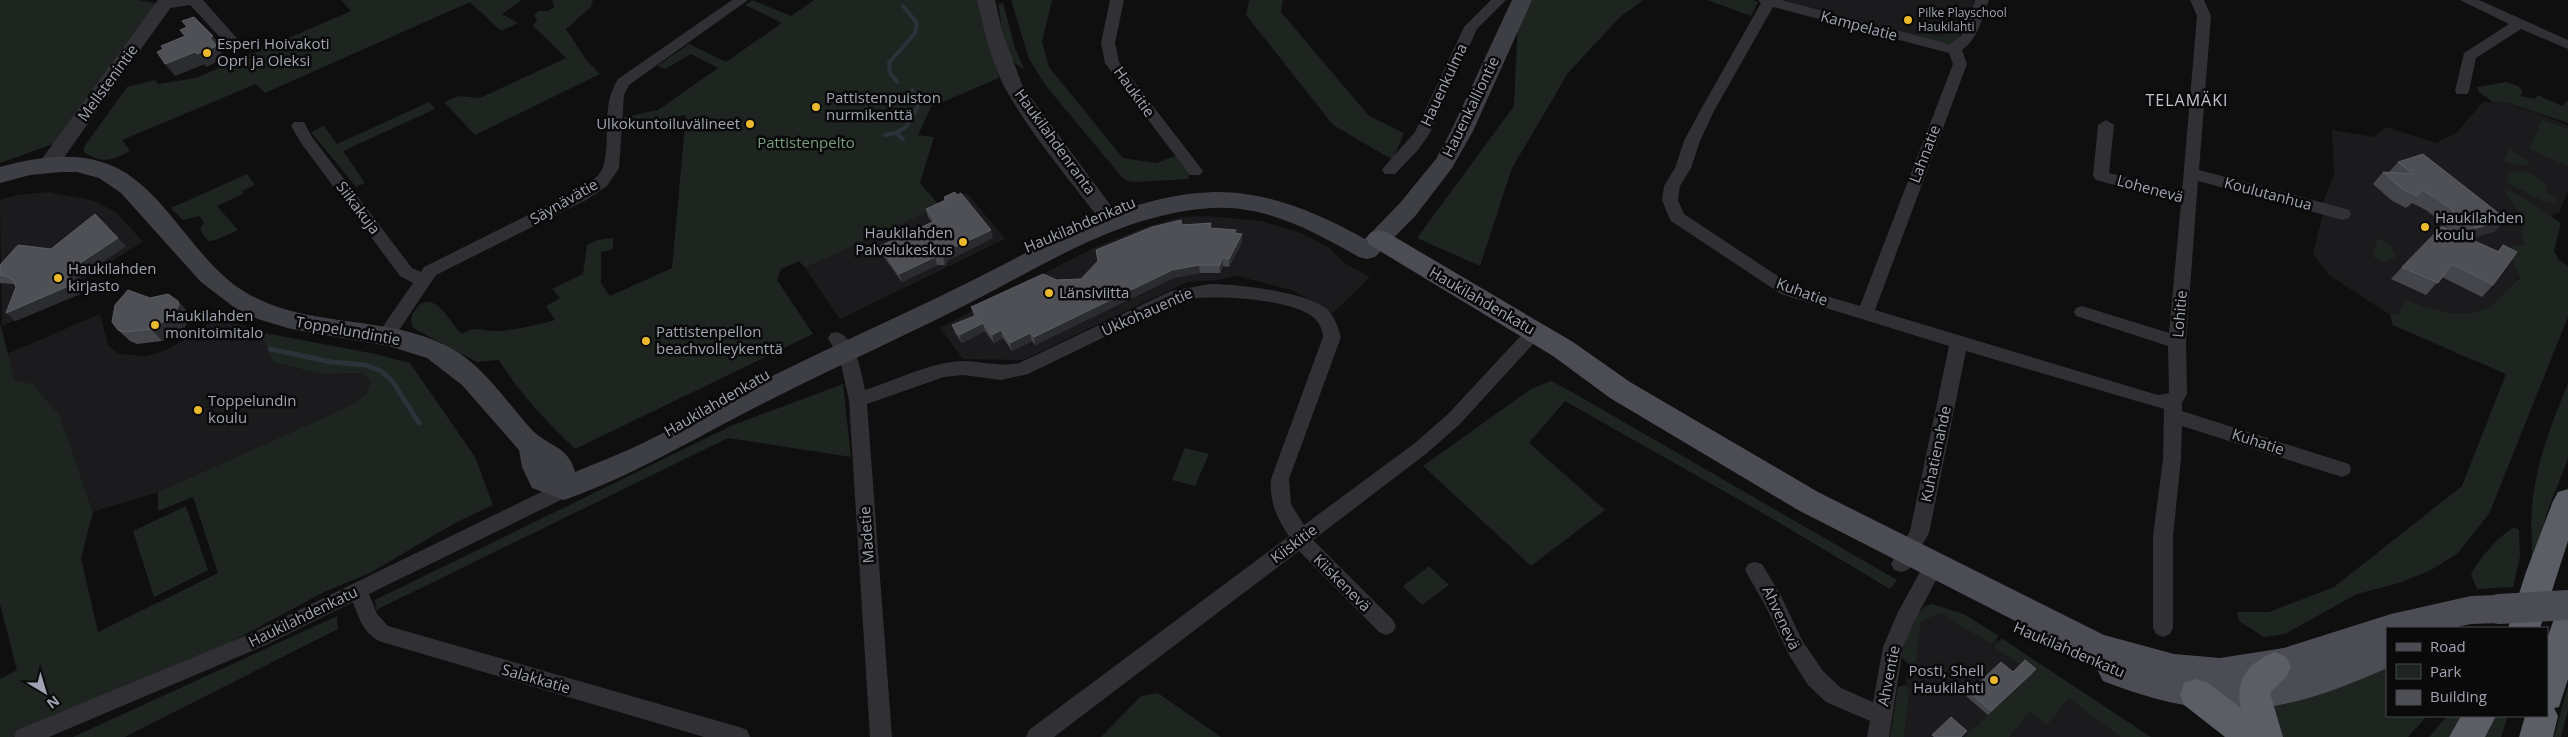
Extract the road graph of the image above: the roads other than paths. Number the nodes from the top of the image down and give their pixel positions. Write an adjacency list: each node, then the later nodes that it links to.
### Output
1 (195, 0): 10 (street); 13 (street)
2 (741, 0): 27 (street, Säynävätie)
3 (986, 0): 25 (street, Haukilahdenranta)
4 (1117, 0): 20 (street, Haukitie)
5 (1982, 0): 14 (street)
6 (2197, 0): 21 (street, Lohitie)
7 (2467, 0): 11 (street)
8 (1510, 1): 19 (street, Hauenkulma); 26 (main road, Hauenkalliontie)
9 (1767, 1): 14 (street, Kampelatie); 29 (street, Kuhatie)
10 (165, 2): 18 (street, Mellstenintie)
11 (2518, 24): 12 (street); 15 (street)
12 (2568, 45)
13 (237, 47)
14 (1954, 49): 29 (street, Lahnatie)
15 (2462, 91)
16 (2106, 124): 23 (street, Lohenevä)
17 (300, 126): 27 (street, Siikakuja)
18 (48, 165): 22 (main road, Toppelundintie); 30 (main road, Toppelundintie)
19 (1390, 170)
20 (1195, 171)
21 (2193, 174): 23 (street, Lohitie); 24 (street, Koulutanhua)
22 (0, 175)
23 (2190, 200): 33 (street, Lohitie)
24 (2343, 214)
25 (1109, 217): 26 (main road, Haukilahdenkatu); 34 (main road, Haukilahdenkatu)
26 (1373, 245): 31 (main road, Haukilahdenkatu)
27 (424, 278): 30 (street, Säynävätie)
28 (2082, 312): 33 (street)
29 (1865, 314): 32 (street, Kuhatie)
30 (385, 338): 38 (main road, Toppelundintie)
31 (1529, 339): 40 (street, Kiiskitie); 41 (main road, Haukilahdenkatu)
32 (1959, 341): 36 (street, Kuhatie); 41 (street, Kuhatienahde)
33 (2177, 342): 36 (street, Lohitie)
34 (842, 344): 35 (street, Madetie); 38 (main road, Haukilahdenkatu)
35 (858, 400): 40 (street, Ukkohauentie); 62 (street, Madetie)
36 (2174, 409): 37 (street, Kuhatie); 50 (street, Lohitie)
37 (2342, 470)
38 (570, 487): 43 (street, Haukilahdenkatu)
39 (2568, 501): 49 (highway)
40 (1303, 537): 47 (street, Kiiskenevä); 63 (street, Kiiskitie)
41 (1917, 565): 53 (main road, Haukilahdenkatu); 55 (main road, Haukilahdenkatu); 57 (street, Ahventie)
42 (1755, 570): 57 (street, Ahvenevä)
43 (358, 590): 60 (street, Haukilahdenkatu); 61 (street, Salakkatie)
44 (2568, 605): 46 (main road, bridge)
45 (2568, 620): 54 (highway)
46 (2430, 623): 48 (main road)
47 (1386, 626)
48 (2398, 627)
49 (2524, 627)
50 (2163, 628)
51 (2386, 630): 53 (main road, Haukilahdenkatu)
52 (2386, 653): 56 (main road, Haukilahdenkatu)
53 (2275, 667): 56 (highway)
54 (2548, 692)
55 (2196, 694): 56 (main road, Haukilahdenkatu); 65 (highway)
56 (2254, 694): 66 (highway)
57 (1881, 715): 64 (street, Ahventie)
58 (2479, 717): 67 (highway)
59 (2541, 717): 68 (highway)
60 (25, 737)
61 (739, 737)
62 (881, 737)
63 (1037, 737)
64 (1878, 737)
65 (2248, 737)
66 (2266, 737)
67 (2466, 737)
68 (2536, 737)

